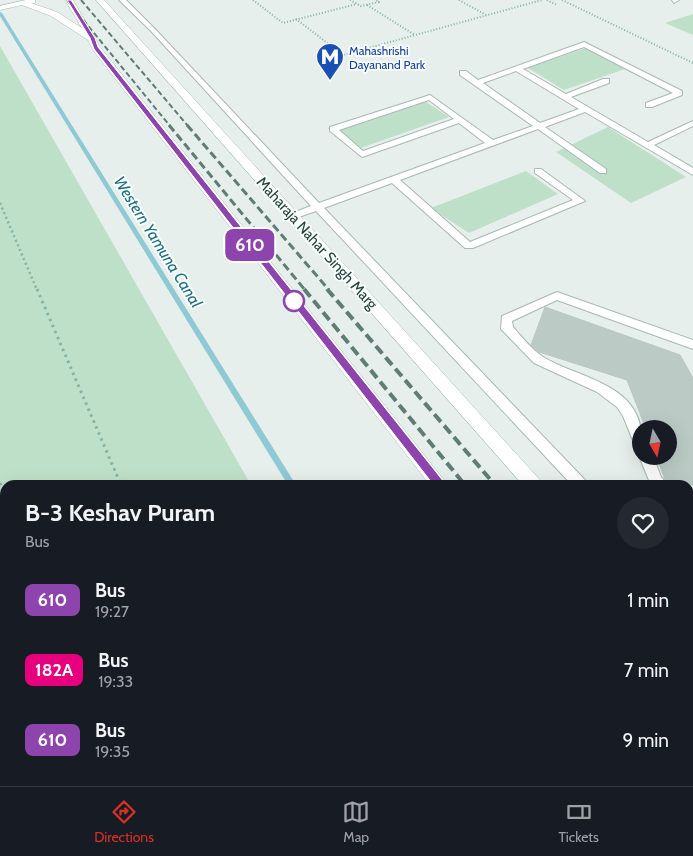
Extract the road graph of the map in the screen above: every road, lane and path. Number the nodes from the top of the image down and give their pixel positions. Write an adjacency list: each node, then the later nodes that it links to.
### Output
1 (39, 0): 12 (main road)
2 (69, 0): 20 (main road)
3 (100, 0): 40 (main road, Maharaja Nahar Singh Marg)
4 (122, 0): 39 (lane)
5 (253, 0): 18 (path)
6 (350, 0): 13 (path)
7 (376, 0): 14 (path)
8 (459, 0): 17 (path)
9 (542, 0): 17 (path)
10 (547, 0): 15 (path)
11 (562, 0): 21 (path)
12 (23, 3): 16 (main road); 20 (main road)
13 (357, 4): 14 (path); 18 (path)
14 (367, 5): 19 (path)
15 (557, 5)
16 (0, 8)
17 (487, 16): 19 (path)
18 (296, 19): 19 (path)
19 (415, 35)
20 (92, 38): 45 (main road)
21 (693, 63)
22 (516, 68): 25 (lane); 26 (lane); 27 (lane)
23 (464, 73): 25 (lane)
24 (606, 81): 26 (lane)
25 (477, 83): 31 (lane)
26 (565, 97): 28 (lane)
27 (649, 105)
28 (586, 109): 31 (lane); 33 (lane)
29 (460, 120): 29 (lane); 32 (lane)
30 (693, 123): 33 (lane)
31 (538, 126): 32 (lane); 35 (lane)
32 (491, 143): 37 (lane)
33 (648, 145): 36 (lane)
34 (538, 171): 37 (lane)
35 (603, 171)
36 (693, 172)
37 (393, 179): 39 (lane)
38 (0, 203): 44 (path)
39 (317, 207): 40 (lane); 47 (lane)
40 (293, 216): 46 (main road, Maharaja Nahar Singh Marg)
41 (693, 344): 42 (lane)
42 (632, 423)
43 (649, 465): 48 (lane)
44 (119, 480)
45 (436, 480)
46 (530, 480)
47 (576, 480)
48 (655, 480)

